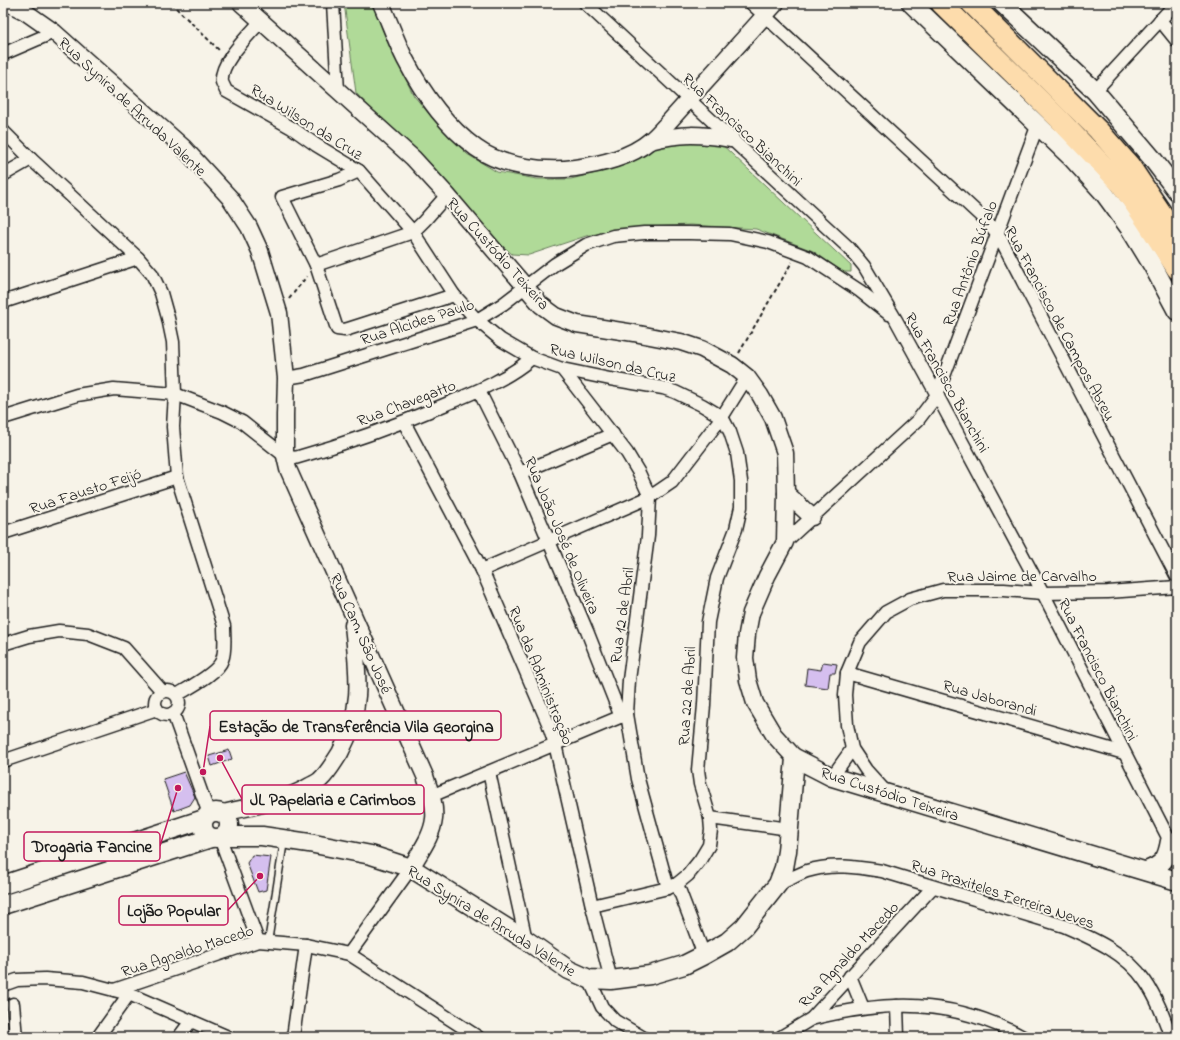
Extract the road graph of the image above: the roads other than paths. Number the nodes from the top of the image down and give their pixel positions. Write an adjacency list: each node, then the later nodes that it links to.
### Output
1 (8, 3): 16 (street, Rua Synira de Arruda Valente)
2 (240, 3): 15 (street, Rua Custódio Teixeira)
3 (333, 3): 19 (street)
4 (382, 3): 25 (street)
5 (585, 3): 21 (street, Rua Francisco Bianchini)
6 (750, 3): 13 (street, Rua Francisco de Campos Abreu)
7 (776, 3): 13 (street)
8 (911, 3): 22 (main road)
9 (941, 3): 36 (main road)
10 (971, 3): 33 (main road)
11 (1002, 3): 20 (main road)
12 (1176, 3): 14 (street)
13 (765, 16): 21 (street); 32 (street, Rua Francisco de Campos Abreu)
14 (1160, 20): 17 (street); 20 (street)
15 (260, 21): 19 (street, Rua Custódio Teixeira); 27 (street, Rua Wilson da Cruz)
16 (54, 32): 18 (street); 45 (street, Rua Synira de Arruda Valente)
17 (1177, 41)
18 (3, 54)
19 (338, 91): 30 (street, Rua Custódio Teixeira)
20 (1095, 91): 29 (main road)
21 (689, 100): 24 (street, Rua Francisco Bianchini); 25 (street)
22 (1038, 124): 32 (street, Rua Antônio Búfalo); 40 (main road)
23 (3, 131): 26 (street)
24 (731, 139): 25 (street); 42 (street, Rua Francisco Bianchini)
25 (650, 141)
26 (31, 159): 28 (street); 34 (street)
27 (359, 171): 31 (street, Rua Wilson da Cruz); 35 (street)
28 (3, 175)
29 (1177, 191)
30 (447, 195): 31 (street); 37 (street, Rua Custódio Teixeira)
31 (413, 232): 35 (street); 38 (street, Rua Wilson da Cruz)
32 (998, 234): 49 (street, Rua Antônio Búfalo); 64 (street, Rua Francisco de Campos Abreu)
33 (1177, 236)
34 (138, 258): 39 (street); 48 (street)
35 (316, 265): 38 (street)
36 (1177, 269)
37 (525, 286): 41 (street, Rua Alcides Paulo); 42 (street, Rua Alcides Paulo); 46 (street, Rua Custódio Teixeira)
38 (454, 295): 41 (street, Rua Wilson da Cruz)
39 (3, 302)
40 (1177, 311)
41 (477, 320): 43 (street, Rua Wilson da Cruz); 45 (street, Rua Alcides Paulo)
42 (896, 320): 49 (street, Rua Francisco Bianchini)
43 (532, 358): 44 (street, Rua Wilson da Cruz); 47 (street, Rua Chavegatto)
44 (562, 369): 50 (street, Rua Wilson da Cruz); 53 (street, Rua 12 de Abril)
45 (286, 378): 54 (street, Rua Synira de Arruda Valente)
46 (747, 378): 50 (street); 57 (street, Rua Custódio Teixeira)
47 (479, 391): 52 (street, Rua Chavegatto); 55 (street, Rua João José de Oliveira)
48 (175, 394): 51 (street); 54 (street); 56 (street)
49 (937, 394): 59 (street, Rua Antônio Búfalo); 66 (street, Rua Francisco Bianchini)
50 (722, 417): 58 (street); 86 (street, Rua 22 de Abril)
51 (3, 418)
52 (404, 422): 54 (street, Rua Chavegatto); 63 (street, Rua da Administração)
53 (614, 434): 55 (street); 58 (street, Rua 12 de Abril)
54 (285, 456): 67 (street, Rua Cam. São José)
55 (520, 473): 61 (street, Rua João José de Oliveira)
56 (177, 477): 60 (street, Rua Fausto Feijó); 73 (street)
57 (786, 493): 59 (street); 62 (street, Rua Custódio Teixeira)
58 (650, 497): 61 (street); 76 (street, Rua 12 de Abril)
59 (812, 517): 62 (street, Rua Antônio Búfalo)
60 (3, 533)
61 (548, 541): 63 (street); 76 (street, Rua João José de Oliveira)
62 (785, 542): 80 (street, Rua Custódio Teixeira)
63 (482, 570): 77 (street, Rua da Administração)
64 (1177, 578)
65 (1177, 587): 66 (street, Rua Jaime de Carvalho)
66 (1043, 593): 70 (street, Rua Jaime de Carvalho); 79 (street, Rua Francisco Bianchini)
67 (352, 610): 69 (street, Rua Cam. São José); 71 (street)
68 (3, 644): 72 (street)
69 (379, 672): 71 (street); 85 (street, Rua Cam. São José)
70 (847, 673): 78 (street, Rua Jaime de Carvalho); 79 (street, Rua Jaborandi)
71 (358, 676): 87 (street)
72 (162, 692): 73 (street); 74 (street)
73 (177, 695): 75 (street)
74 (157, 709): 75 (street); 81 (street)
75 (174, 713): 87 (street)
76 (624, 716): 77 (street); 96 (street, Rua 12 de Abril)
77 (555, 744): 82 (street); 99 (street, Rua da Administração)
78 (852, 749): 83 (street); 84 (street, Rua Jaime de Carvalho)
79 (1124, 753): 90 (street, Rua Francisco Bianchini)
80 (795, 758): 83 (main road, Rua Custódio Teixeira); 88 (main road, Rua Synira de Arruda Valente)
81 (3, 761)
82 (488, 772): 85 (street); 100 (street)
83 (832, 777): 84 (main road, Rua Custódio Teixeira)
84 (887, 794): 92 (main road, Rua Custódio Teixeira)
85 (431, 796): 91 (street, Rua Cam. São José)
86 (710, 818): 88 (street); 96 (street, Rua 22 de Abril)
87 (217, 825): 89 (main road, Rua Synira de Arruda Valente); 95 (main road); 98 (main road); 101 (street)
88 (789, 829): 94 (main road, Rua Synira de Arruda Valente)
89 (284, 839): 91 (main road, Rua Synira de Arruda Valente); 101 (lane)
90 (1173, 848): 92 (main road)
91 (411, 868): 100 (main road, Rua Synira de Arruda Valente); 103 (street, Rua Cam. São José)
92 (1146, 871): 93 (main road, Rua Custódio Teixeira)
93 (1177, 881)
94 (778, 884): 97 (street, Rua Praxiteles Ferreira Neves); 104 (main road, Rua Synira de Arruda Valente)
95 (3, 885)
96 (672, 886): 99 (street, Rua 22 de Abril); 104 (street, Rua 12 de Abril)
97 (933, 887): 105 (street, Rua Agnaldo Macedo); 126 (street, Rua Praxiteles Ferreira Neves)
98 (3, 905)
99 (592, 906): 107 (street, Rua da Administração)
100 (526, 940): 106 (main road, Rua Synira de Arruda Valente)
101 (263, 942): 102 (street, Rua Agnaldo Macedo); 109 (street, Rua Agnaldo Macedo)
102 (306, 945): 103 (street, Rua Agnaldo Macedo); 120 (street)
103 (349, 954): 121 (street, Rua Agnaldo Macedo)
104 (704, 955): 107 (main road, Rua Synira de Arruda Valente)
105 (850, 976): 113 (street); 114 (street, Rua Agnaldo Macedo)
106 (589, 979): 107 (main road, Rua Synira de Arruda Valente); 122 (street)
107 (611, 980)
108 (3, 984): 109 (street, Rua Agnaldo Macedo)
109 (114, 990): 110 (street)
110 (129, 994): 115 (street); 118 (street)
111 (13, 1004): 117 (street)
112 (897, 1006): 113 (street); 124 (street); 125 (street)
113 (863, 1008): 114 (street)
114 (811, 1019): 123 (street, Rua Agnaldo Macedo)
115 (191, 1021): 116 (street); 119 (street)
116 (220, 1035)
117 (16, 1037)
118 (98, 1037)
119 (179, 1037)
120 (293, 1037)
121 (478, 1037)
122 (642, 1037)
123 (781, 1037)
124 (898, 1037)
125 (1023, 1037)
126 (1171, 1037)

